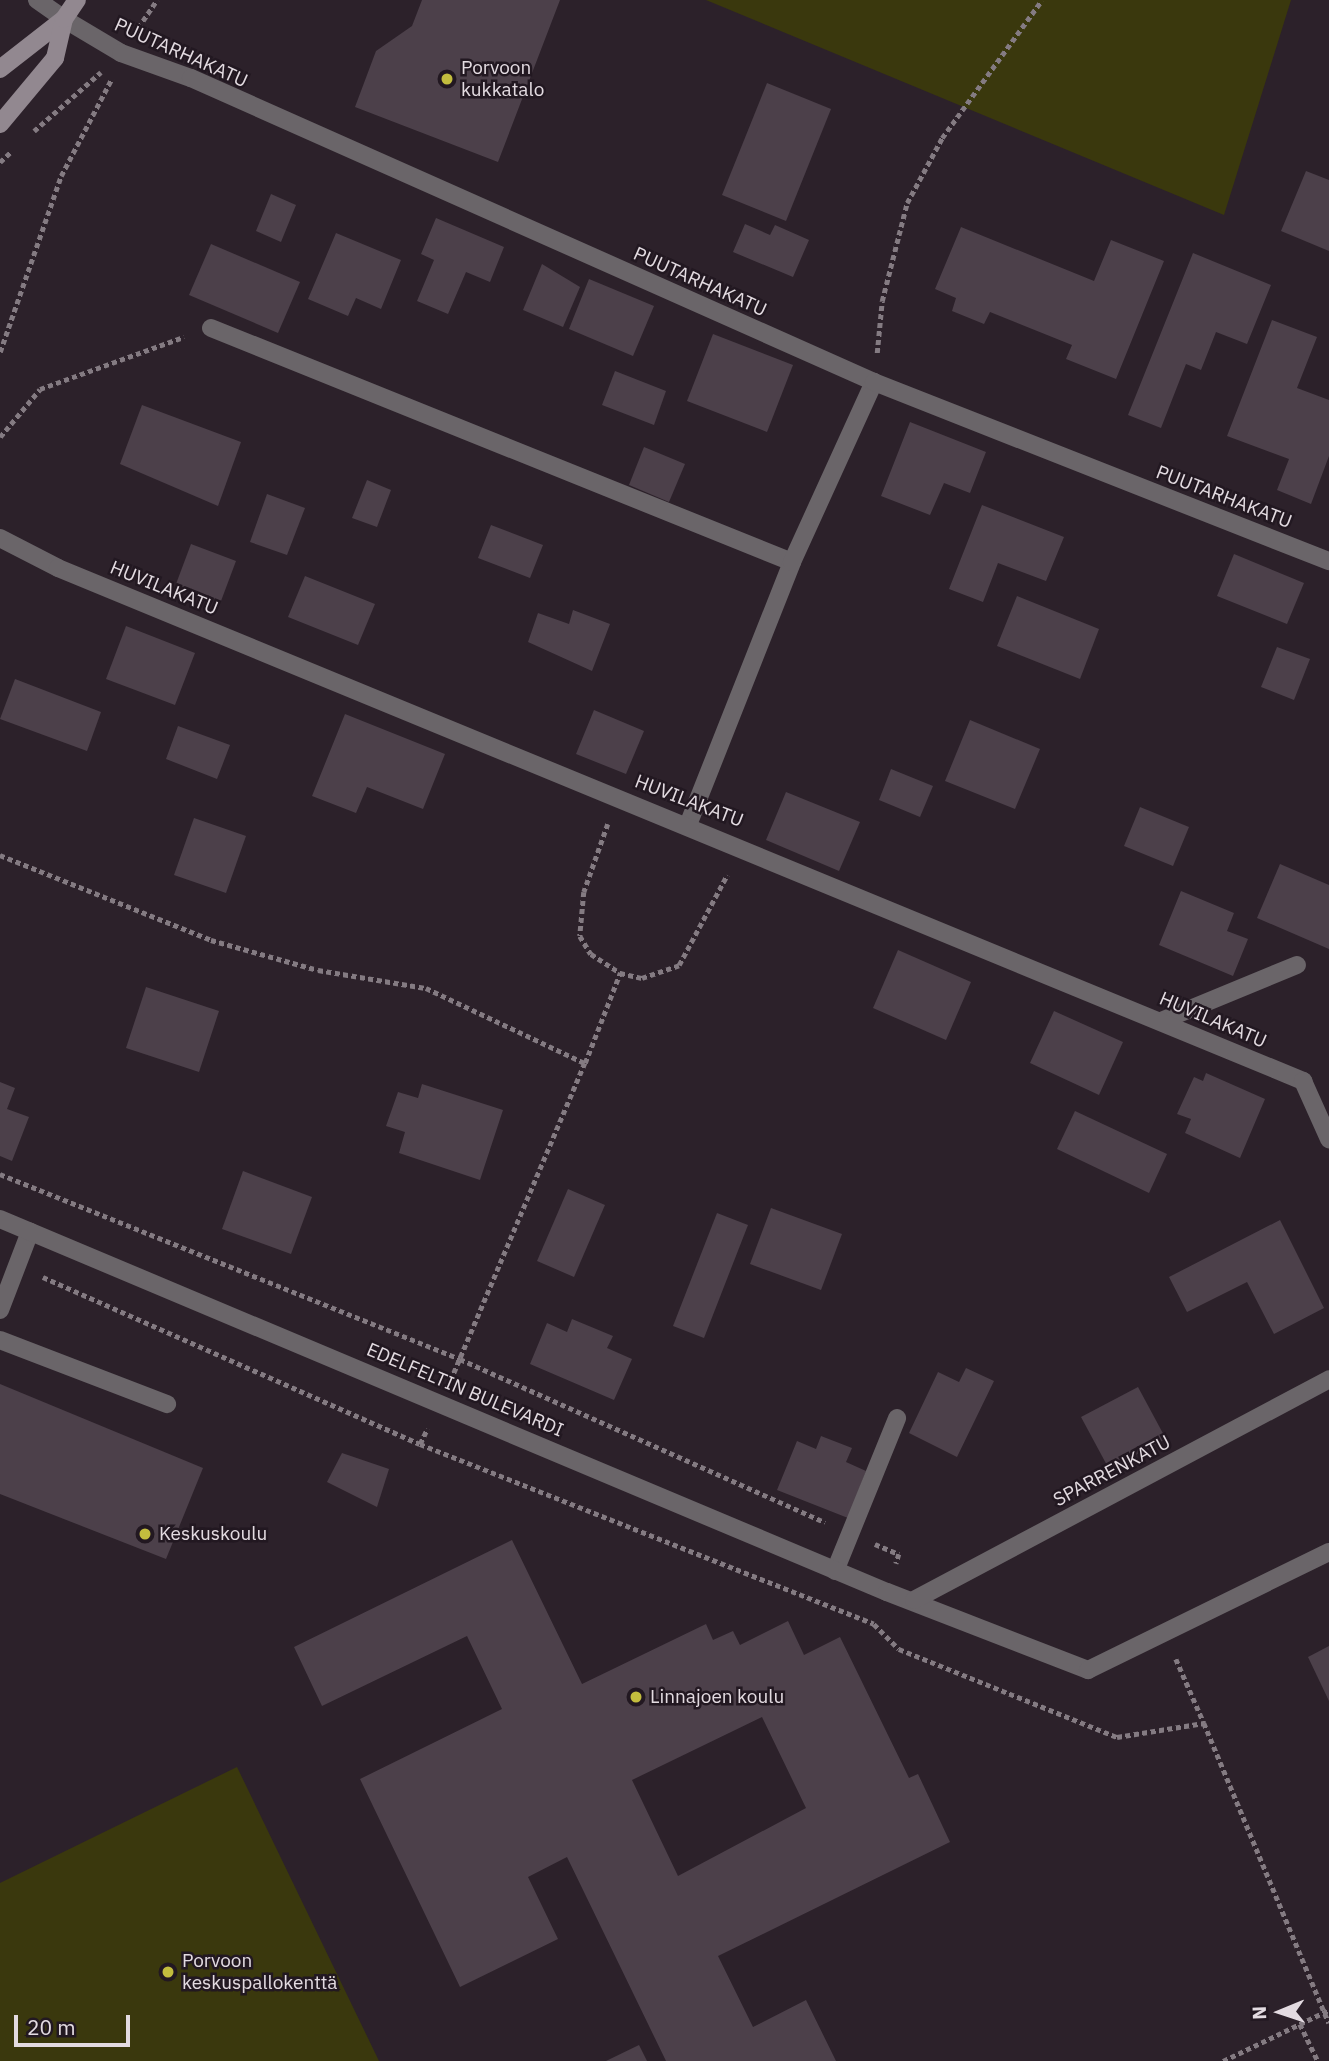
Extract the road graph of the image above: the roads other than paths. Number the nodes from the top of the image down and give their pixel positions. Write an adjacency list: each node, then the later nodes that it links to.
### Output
1 (37, 0): 3 (street, PUUTARHAKATU)
2 (77, 0): 3 (street)
3 (64, 19): 4 (street); 5 (street); 7 (street, PUUTARHAKATU)
4 (0, 69)
5 (0, 124)
6 (211, 328): 10 (street)
7 (874, 382): 9 (street, PUUTARHAKATU); 10 (street)
8 (0, 537): 11 (street, HUVILAKATU)
9 (1329, 561)
10 (792, 562): 11 (street)
11 (688, 825): 13 (street, HUVILAKATU)
12 (1297, 965): 13 (street)
13 (1161, 1021): 14 (street, HUVILAKATU)
14 (1329, 1139)
15 (0, 1219): 16 (street, EDELFELTIN BULEVARDI)
16 (30, 1232): 17 (street); 23 (street, EDELFELTIN BULEVARDI)
17 (0, 1310)
18 (0, 1340): 20 (street)
19 (1329, 1378): 24 (street, SPARRENKATU)
20 (167, 1404)
21 (897, 1418): 23 (street)
22 (1329, 1552): 24 (street, EDELFELTIN BULEVARDI)
23 (835, 1571): 24 (street, EDELFELTIN BULEVARDI)
24 (914, 1600)

